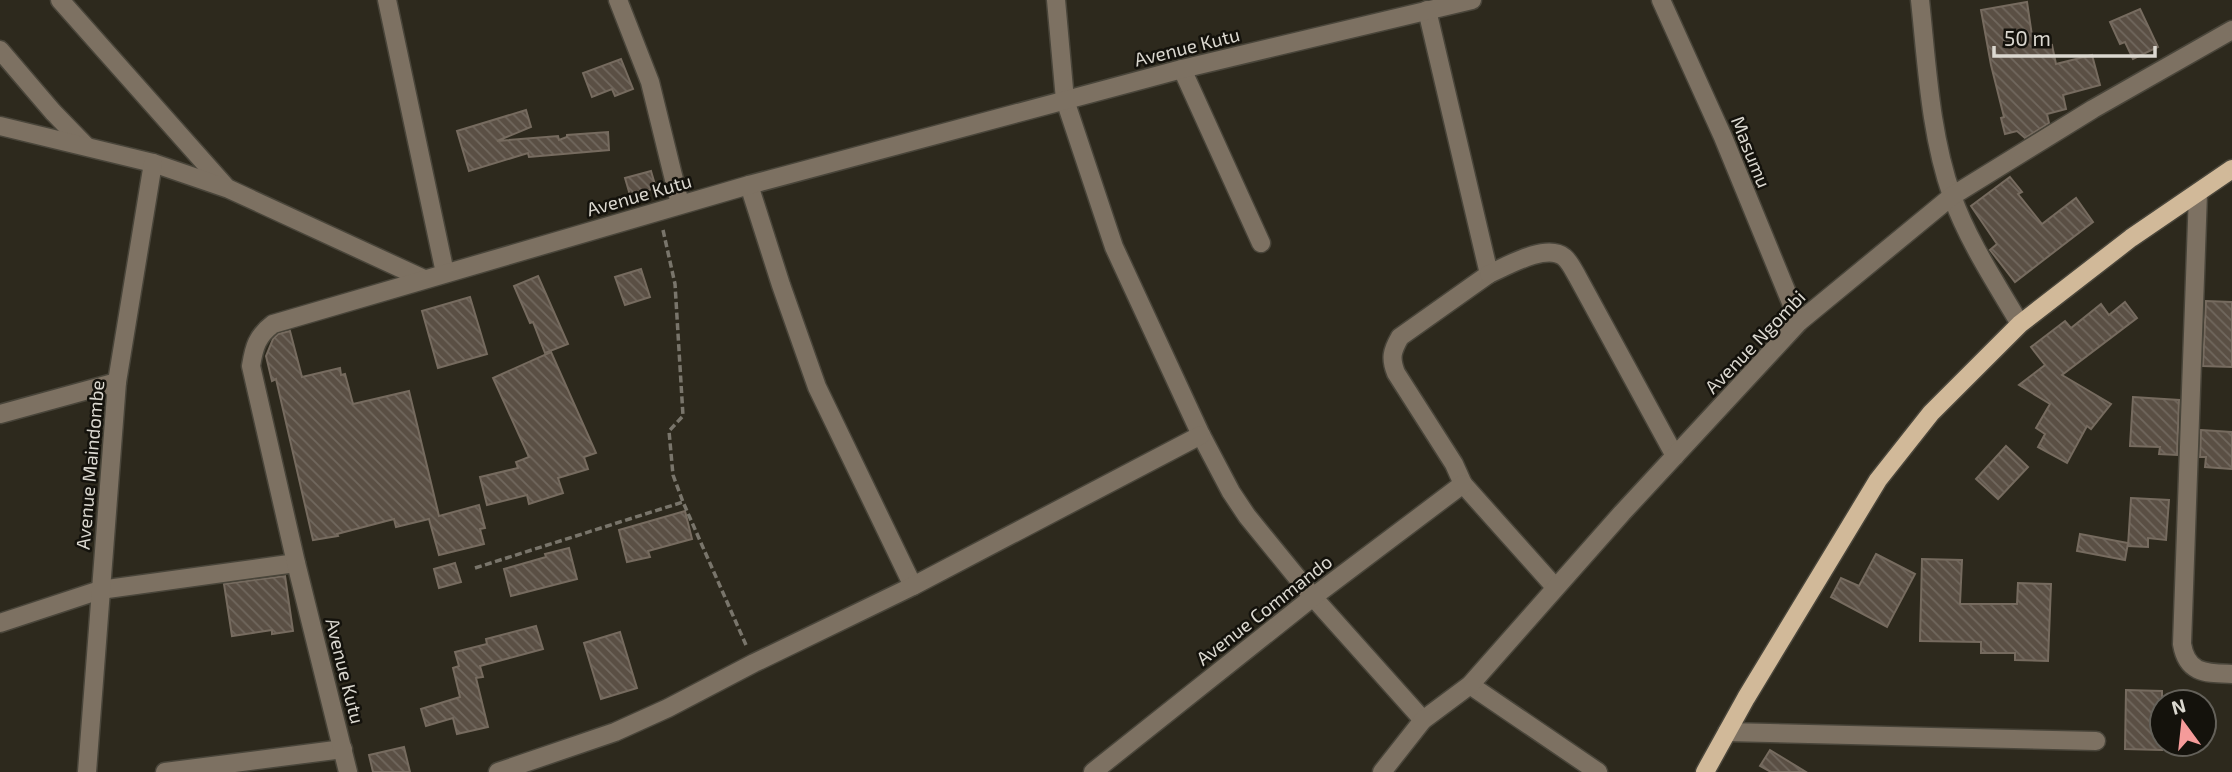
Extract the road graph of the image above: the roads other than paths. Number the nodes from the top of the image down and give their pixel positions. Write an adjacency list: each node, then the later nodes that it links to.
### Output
1 (60, 0): 18 (street)
2 (387, 0): 23 (street)
3 (618, 0): 21 (street)
4 (1056, 0): 12 (street)
5 (1472, 0): 8 (street, Avenue Kutu)
6 (1661, 0): 26 (street, Masumu)
7 (1920, 0): 20 (street)
8 (1427, 10): 11 (street, Avenue Kutu); 24 (street)
9 (2232, 30): 20 (street, Avenue Ngombi)
10 (0, 50): 14 (street)
11 (1182, 69): 12 (street, Avenue Kutu); 22 (street)
12 (1065, 100): 17 (street, Avenue Kutu); 30 (street)
13 (0, 126): 14 (street)
14 (86, 146): 15 (street)
15 (153, 163): 18 (street); 28 (street, Avenue Maindombe)
16 (2232, 169): 19 (main road)
17 (749, 185): 21 (street, Avenue Kutu); 34 (street)
18 (229, 189): 25 (street)
19 (2198, 192): 27 (main road); 39 (street)
20 (1952, 197): 26 (street, Avenue Ngombi); 27 (street)
21 (680, 204): 23 (street, Avenue Kutu)
22 (1261, 243)
23 (446, 273): 25 (street, Avenue Kutu)
24 (1489, 274): 31 (street); 32 (street)
25 (424, 279): 33 (street, Avenue Kutu)
26 (1799, 322): 31 (street, Avenue Ngombi)
27 (2020, 324): 42 (main road)
28 (117, 382): 29 (street); 36 (street, Avenue Maindombe)
29 (0, 414)
30 (1201, 435): 34 (street); 37 (street)
31 (1675, 456): 35 (street, Avenue Ngombi)
32 (1463, 484): 35 (street); 37 (street, Avenue Commando)
33 (296, 563): 36 (street); 44 (street, Avenue Kutu)
34 (913, 586): 48 (street)
35 (1555, 587): 40 (street, Avenue Ngombi)
36 (100, 590): 38 (street); 45 (street, Avenue Maindombe)
37 (1313, 597): 41 (street); 49 (street, Avenue Commando)
38 (0, 624)
39 (2232, 674)
40 (1470, 685): 41 (street, Avenue Ngombi); 51 (street)
41 (1423, 720): 50 (street, Avenue Ngombi)
42 (1727, 732): 43 (street); 52 (main road)
43 (2096, 741)
44 (343, 749): 46 (street); 47 (street, Avenue Kutu)
45 (87, 772)
46 (165, 772)
47 (348, 772)
48 (498, 772)
49 (1093, 772)
50 (1382, 772)
51 (1598, 772)
52 (1705, 772)

